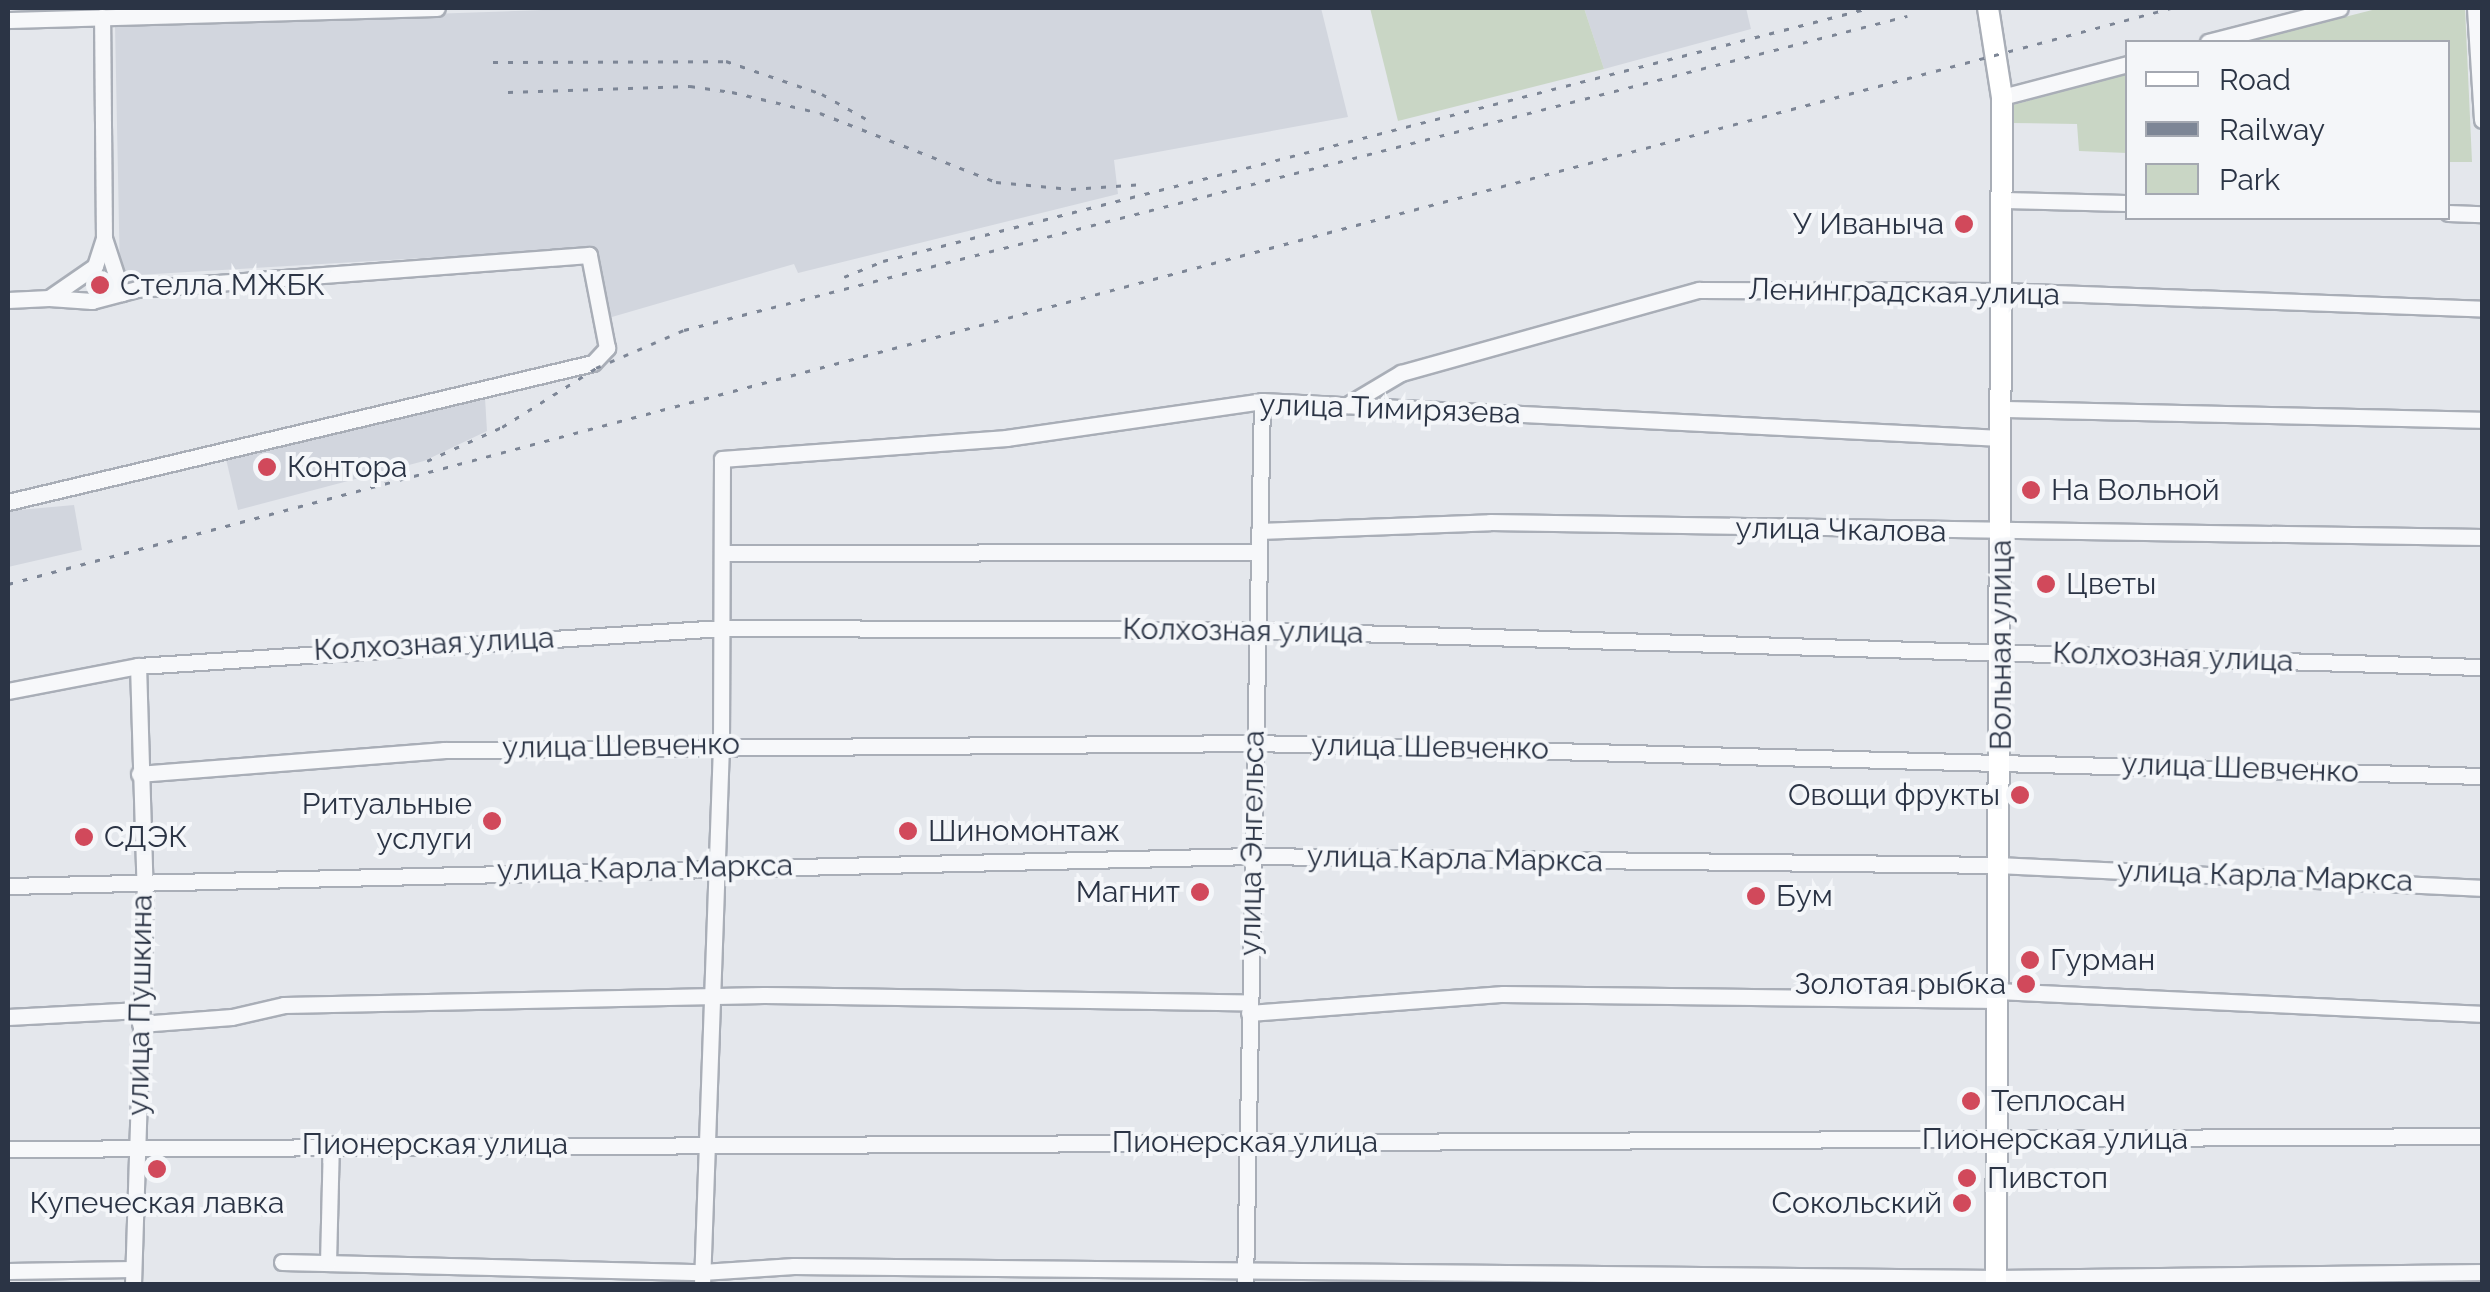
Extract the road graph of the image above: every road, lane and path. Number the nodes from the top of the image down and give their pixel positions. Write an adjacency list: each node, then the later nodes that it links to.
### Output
1 (437, 8): 5 (street)
2 (1988, 8): 9 (main road, Вольная улица)
3 (2340, 8): 7 (street)
4 (2474, 8): 10 (street)
5 (102, 17): 6 (street); 15 (street)
6 (8, 20)
7 (2216, 40)
8 (2125, 65): 9 (street)
9 (2002, 97): 11 (main road, Вольная улица)
10 (2482, 120)
11 (2002, 200): 12 (street); 16 (main road, Вольная улица)
12 (2125, 204)
13 (2450, 213): 14 (street)
14 (2482, 214)
15 (104, 238): 17 (street); 18 (street)
16 (2001, 291): 20 (street, Ленинградская улица); 22 (street, Ленинградская улица); 23 (main road, Вольная улица)
17 (122, 293): 18 (street); 26 (street)
18 (49, 298): 19 (street)
19 (8, 300)
20 (2482, 309)
21 (1262, 401): 22 (street, улица Тимирязева); 27 (street, улица Энгельса); 31 (street, улица Тимирязева)
22 (1346, 406): 25 (street, улица Тимирязева)
23 (2002, 409): 24 (street); 25 (main road, Вольная улица)
24 (2482, 420)
25 (2001, 438): 28 (main road, Вольная улица)
26 (8, 502)
27 (1258, 531): 28 (street, улица Чкалова); 30 (street, улица Энгельса)
28 (2002, 534): 29 (street, улица Чкалова); 34 (main road, Вольная улица)
29 (2482, 537)
30 (1258, 552): 31 (street); 33 (street, улица Энгельса)
31 (722, 553): 32 (street)
32 (722, 628): 33 (street, Колхозная улица); 35 (street, Колхозная улица); 39 (street)
33 (1256, 630): 34 (street, Колхозная улица); 38 (street, улица Энгельса)
34 (2000, 652): 36 (street, Колхозная улица); 40 (main road, Вольная улица)
35 (138, 666): 37 (street, Колхозная улица); 41 (street, улица Пушкина)
36 (2482, 666)
37 (8, 692)
38 (1254, 743): 39 (street, улица Шевченко); 40 (street, улица Шевченко); 43 (street, улица Энгельса)
39 (721, 744): 41 (street, улица Шевченко); 44 (street)
40 (2001, 760): 42 (street, улица Шевченко); 45 (main road, Вольная улица)
41 (139, 774): 46 (street, улица Пушкина)
42 (2482, 776)
43 (1252, 856): 44 (street, улица Карла Маркса); 45 (street, улица Карла Маркса); 51 (street, улица Энгельса)
44 (713, 866): 46 (street, улица Карла Маркса); 50 (street)
45 (2000, 866): 48 (street, улица Карла Маркса); 49 (main road, Вольная улица)
46 (143, 879): 47 (street, улица Карла Маркса); 54 (street, улица Пушкина)
47 (8, 886)
48 (2482, 888)
49 (1999, 996): 51 (street); 52 (street); 56 (main road, Вольная улица)
50 (708, 999): 51 (street); 54 (street); 59 (street)
51 (1249, 1008): 57 (street, улица Энгельса)
52 (2482, 1014)
53 (8, 1017): 54 (street)
54 (140, 1017): 60 (street, улица Пушкина)
55 (2482, 1136): 56 (street, Пионерская улица)
56 (1998, 1139): 57 (street, Пионерская улица); 69 (main road, Вольная улица)
57 (1250, 1141): 59 (street, Пионерская улица); 68 (street, улица Энгельса)
58 (330, 1144): 59 (street, Пионерская улица); 60 (street, Пионерская улица); 63 (street)
59 (705, 1144): 67 (street)
60 (136, 1148): 61 (street, Пионерская улица); 66 (street, улица Пушкина)
61 (8, 1150)
62 (282, 1262): 63 (street)
63 (328, 1263): 67 (street)
64 (8, 1271): 66 (street)
65 (2482, 1272): 69 (street)
66 (133, 1277)
67 (702, 1278): 68 (street)
68 (1245, 1278): 69 (street)
69 (1996, 1281)

